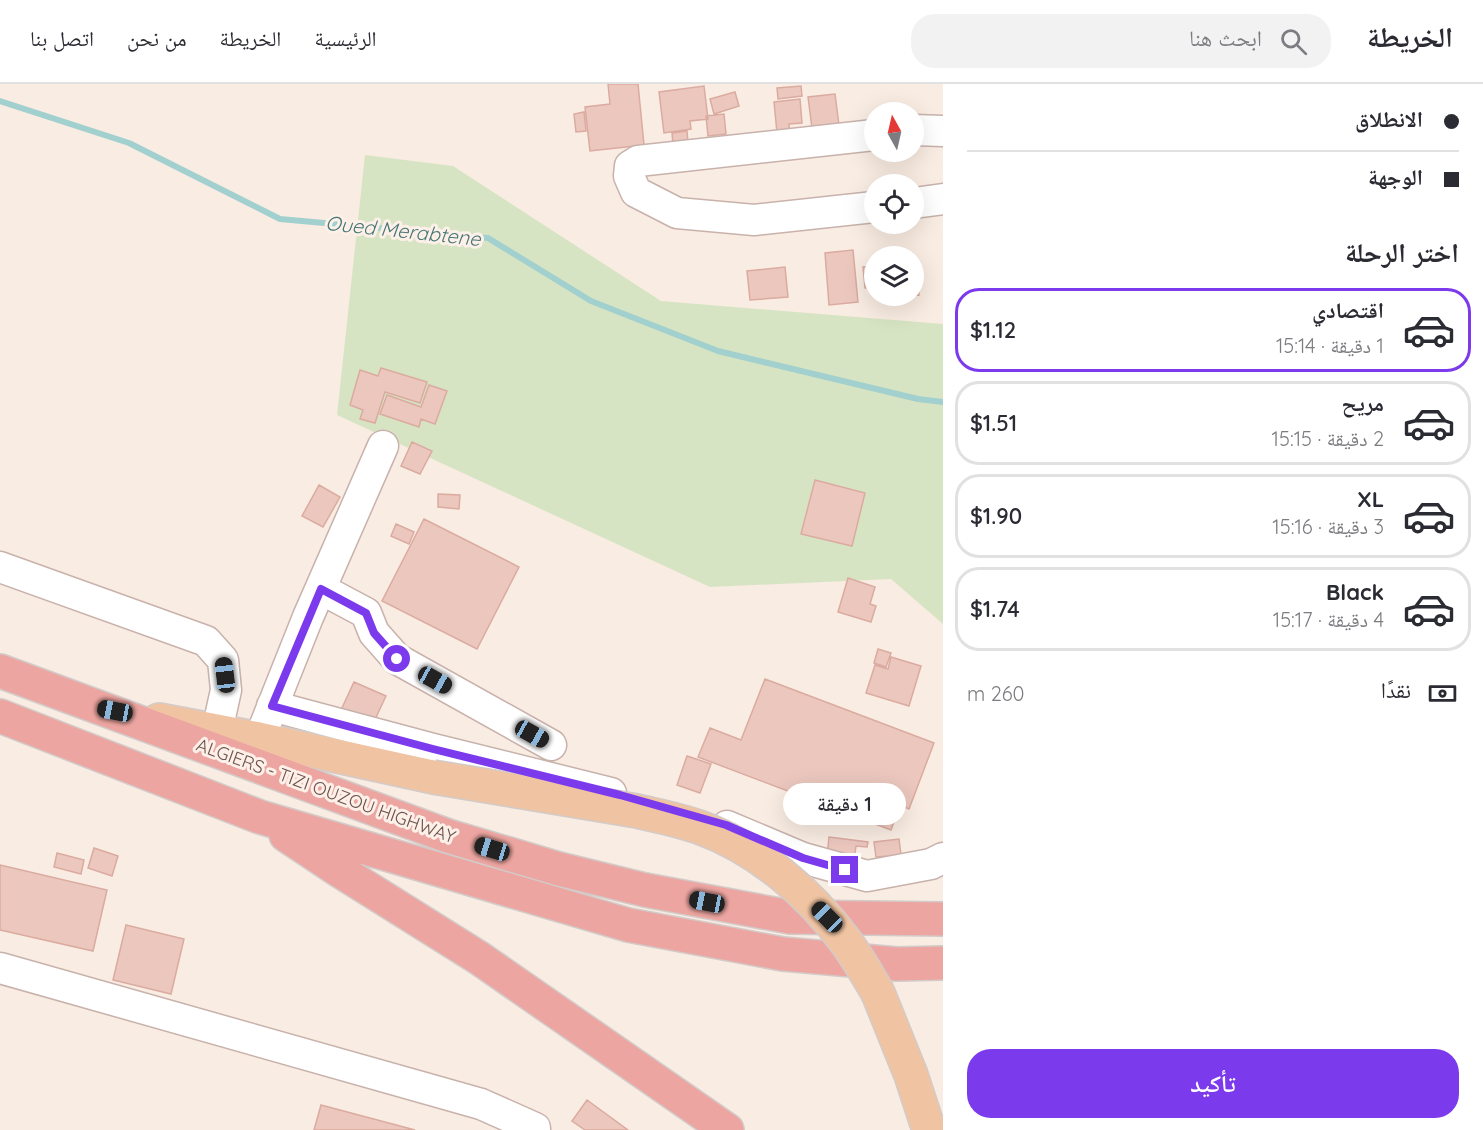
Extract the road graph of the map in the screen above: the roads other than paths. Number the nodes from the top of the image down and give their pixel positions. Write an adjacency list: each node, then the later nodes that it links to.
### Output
1 (924, 130): 2 (street)
2 (943, 131)
3 (864, 136): 6 (street)
4 (943, 200): 5 (street)
5 (924, 202)
6 (864, 208)
7 (383, 446): 9 (street)
8 (0, 567): 14 (street)
9 (321, 589): 11 (street); 16 (street)
10 (0, 671): 12 (highway, ALGIERS - TIZI OUZOU HIGHWAY)
11 (272, 706): 15 (street); 18 (street)
12 (94, 707): 14 (main road); 19 (highway, ALGIERS - TIZI OUZOU HIGHWAY)
13 (0, 716): 17 (highway)
14 (217, 731): 15 (main road)
15 (259, 739): 24 (main road, bridge)
16 (551, 745)
17 (260, 817): 20 (highway); 23 (highway)
18 (943, 858)
19 (943, 919)
20 (943, 963)
21 (0, 968): 22 (street)
22 (535, 1130)
23 (727, 1130)
24 (929, 1130)

